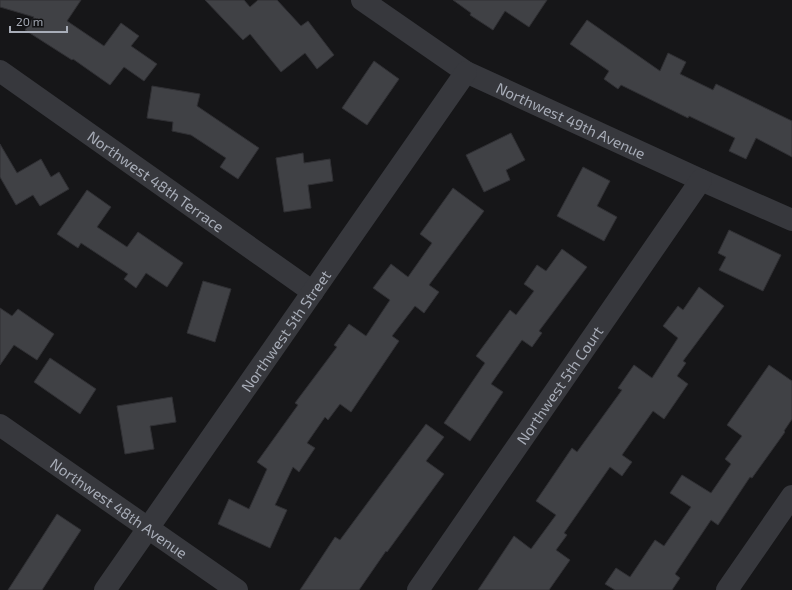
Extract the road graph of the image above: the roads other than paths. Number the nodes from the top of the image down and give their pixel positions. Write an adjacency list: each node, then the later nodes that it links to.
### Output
1 (362, 0): 3 (street, Northwest 49th Avenue)
2 (0, 71): 6 (street, Northwest 48th Terrace)
3 (466, 72): 4 (street, Northwest 49th Avenue); 6 (street, Northwest 5th Street)
4 (701, 180): 5 (street, Northwest 49th Avenue); 12 (street, Northwest 5th Court)
5 (792, 220)
6 (313, 292): 9 (street, Northwest 5th Street)
7 (0, 425): 9 (street, Northwest 48th Avenue)
8 (792, 496): 13 (street)
9 (148, 528): 10 (street, Northwest 5th Street); 11 (street, Northwest 48th Avenue)
10 (105, 590)
11 (237, 590)
12 (418, 590)
13 (727, 590)

